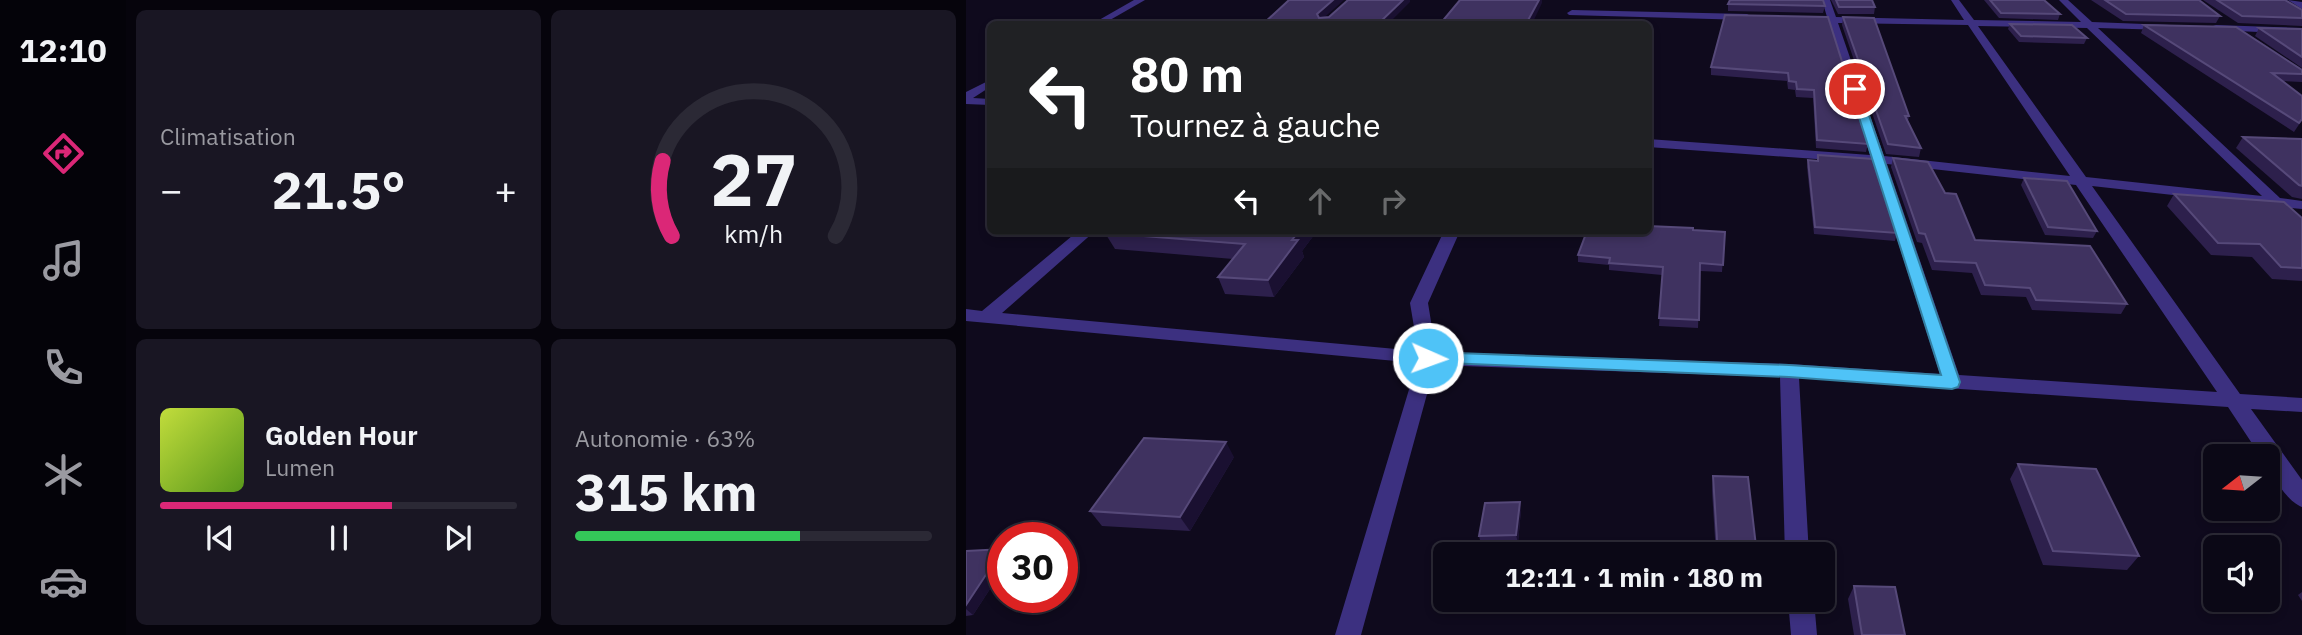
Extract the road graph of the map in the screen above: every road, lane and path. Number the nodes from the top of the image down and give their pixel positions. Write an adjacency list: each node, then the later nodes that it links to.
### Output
1 (1141, 0): 13 (street)
2 (1577, 0): 8 (street)
3 (1826, 0): 12 (street)
4 (1955, 0): 15 (street)
5 (2063, 0): 16 (street)
6 (2292, 0): 7 (street)
7 (2302, 6)
8 (1572, 13): 10 (street); 14 (street)
9 (2213, 14): 19 (street)
10 (1764, 18)
11 (1791, 18): 12 (street)
12 (1833, 19): 15 (street); 26 (street)
13 (1102, 21)
14 (1570, 21)
15 (1970, 23): 16 (street); 27 (street)
16 (2093, 26): 17 (street); 28 (street)
17 (2182, 27)
18 (2207, 27): 19 (street)
19 (2233, 28): 20 (street); 21 (street)
20 (2302, 31)
21 (2253, 42)
22 (987, 85): 23 (street)
23 (966, 99): 24 (street)
24 (987, 102)
25 (1652, 143): 26 (street)
26 (1878, 159): 27 (street); 37 (street)
27 (2082, 182): 28 (street); 38 (street)
28 (2276, 203): 29 (street); 30 (street)
29 (2302, 205)
30 (2302, 228)
31 (1082, 235): 34 (street)
32 (1450, 235): 35 (street)
33 (966, 315): 34 (street)
34 (986, 317): 35 (street)
35 (1428, 358): 36 (street); 43 (street)
36 (1789, 371): 37 (street); 41 (street)
37 (1952, 382): 38 (street)
38 (2234, 401): 39 (street); 40 (street)
39 (2302, 405)
40 (2302, 498)
41 (1796, 542)
42 (1802, 612): 44 (street)
43 (1348, 635)
44 (1804, 635)

